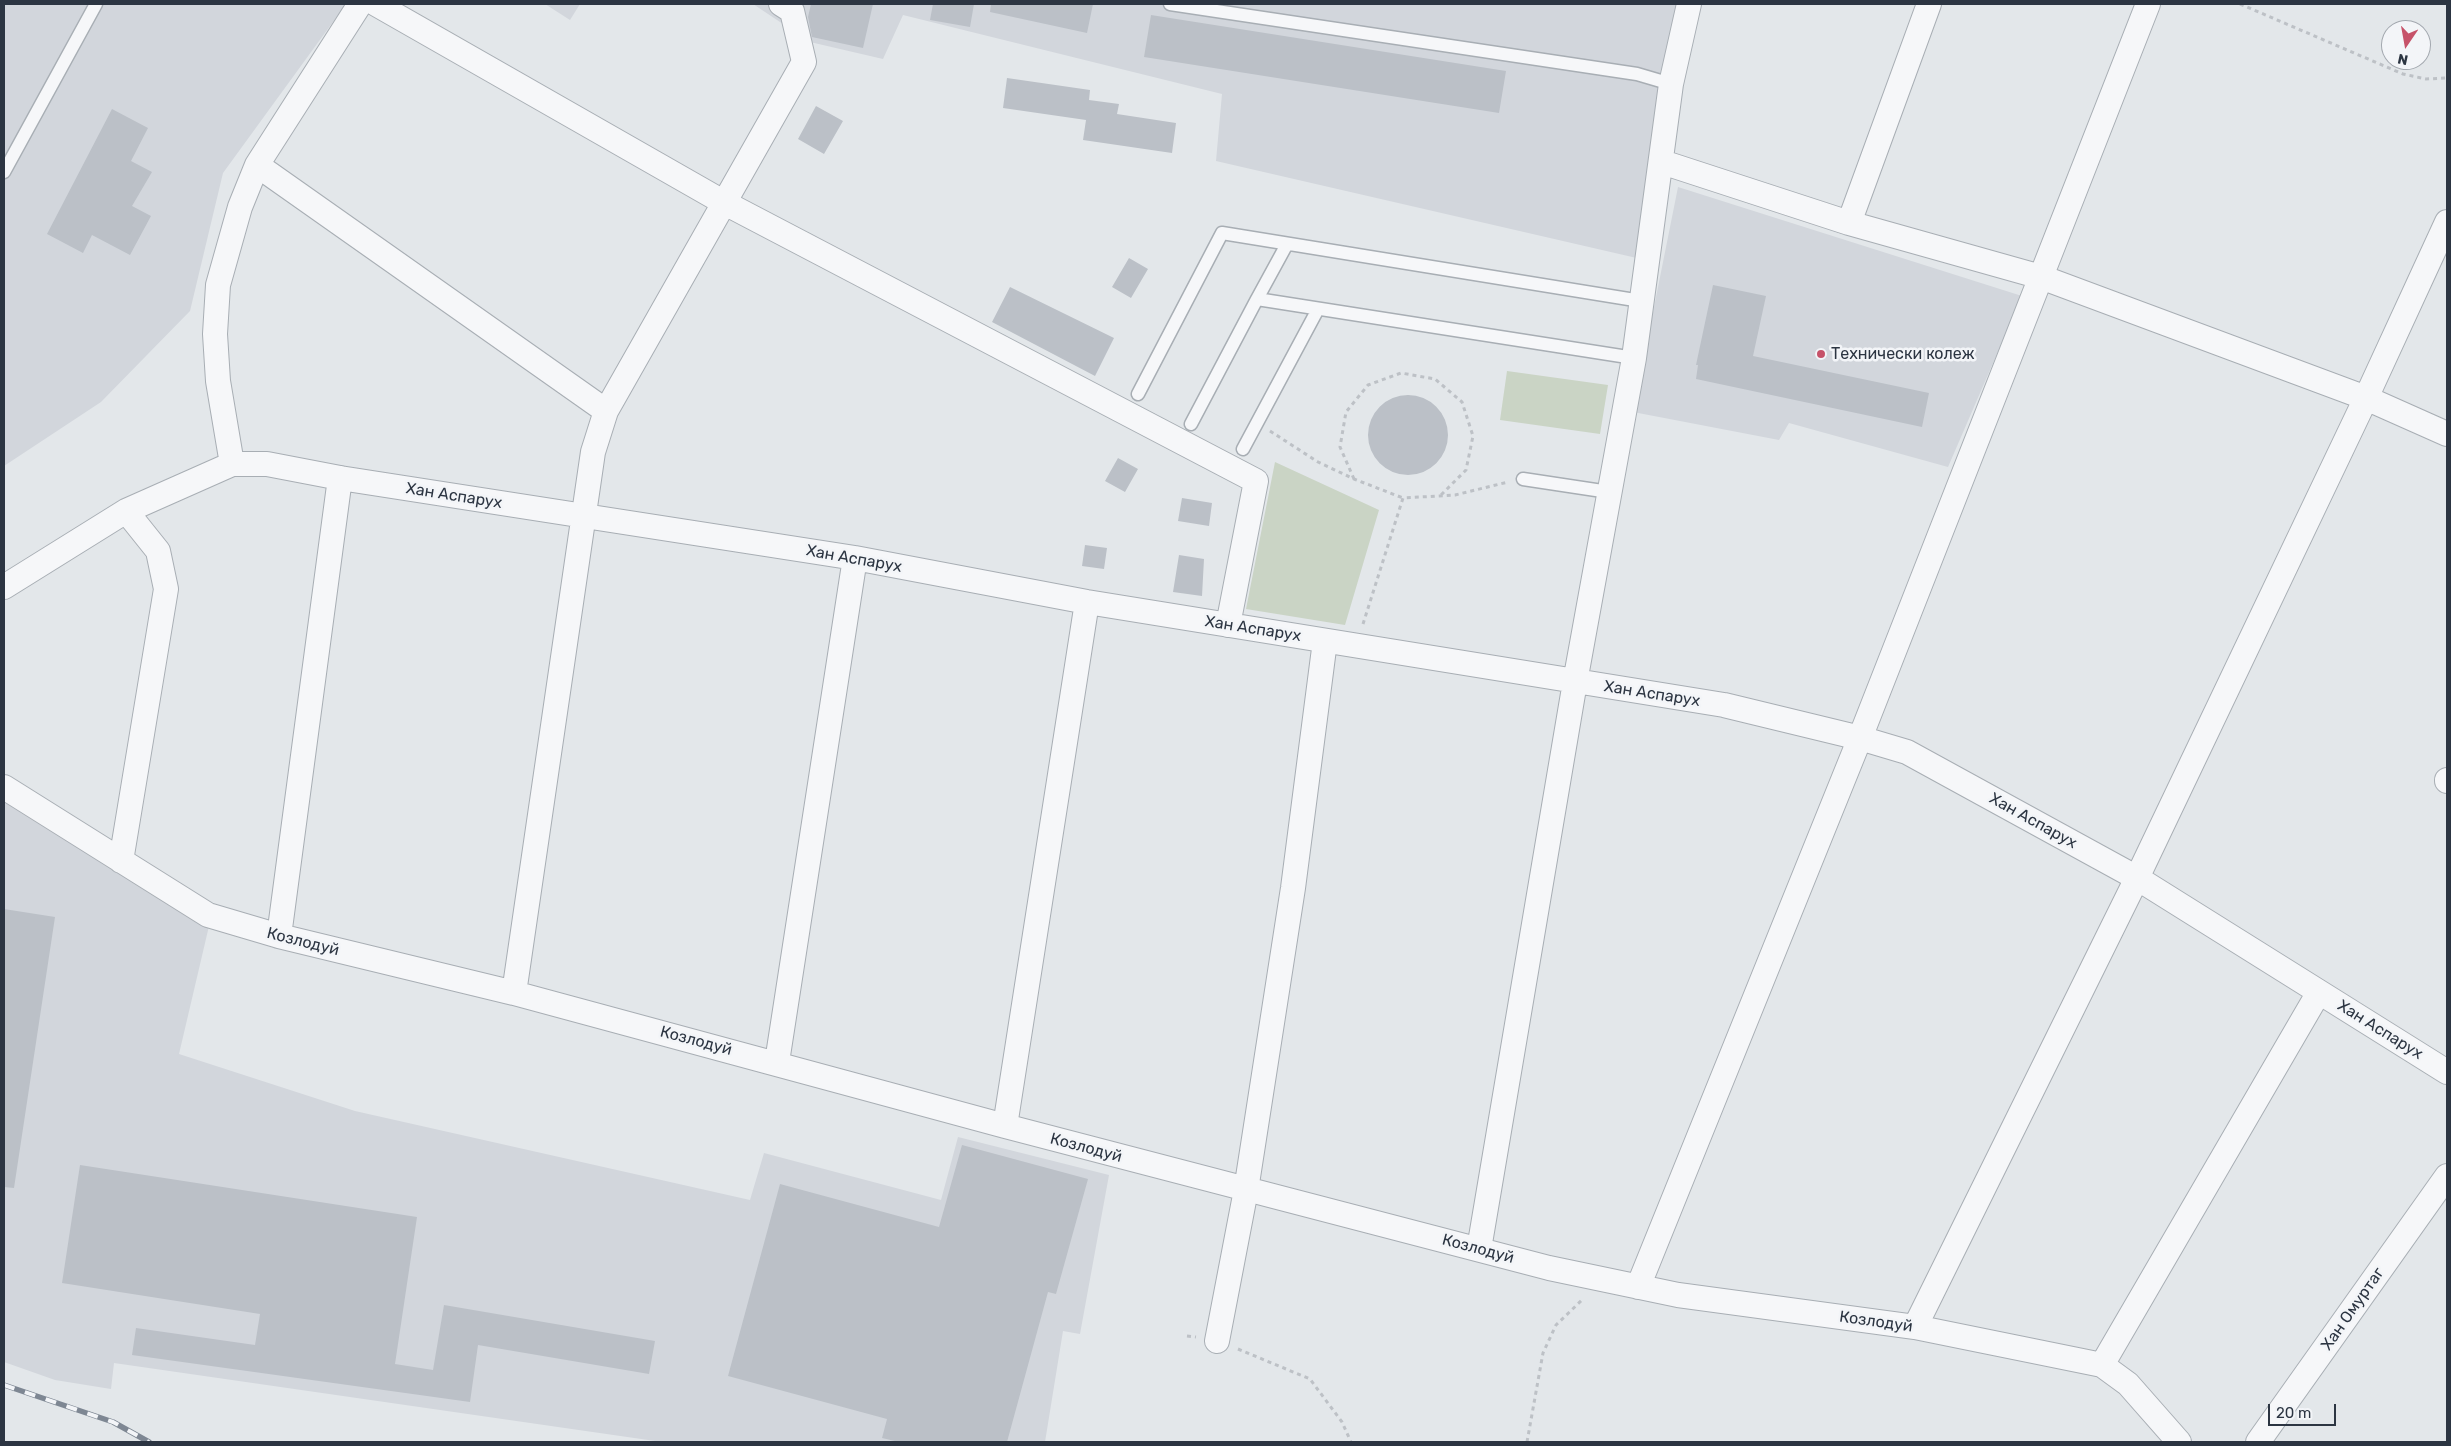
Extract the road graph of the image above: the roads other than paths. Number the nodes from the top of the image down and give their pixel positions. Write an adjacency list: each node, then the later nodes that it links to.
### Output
1 (96, 4): 12 (lane)
2 (360, 4): 11 (street)
3 (376, 4): 13 (street)
4 (781, 4): 13 (street)
5 (1170, 4): 9 (lane)
6 (1689, 4): 9 (street)
7 (1929, 4): 15 (street)
8 (2148, 4): 17 (street)
9 (1671, 84): 10 (street)
10 (1662, 162): 15 (street); 19 (street)
11 (257, 165): 24 (street); 28 (street)
12 (4, 172)
13 (723, 202): 24 (street); 37 (street)
14 (2447, 222): 23 (street)
15 (1849, 223): 17 (street)
16 (1287, 244): 18 (lane); 19 (lane); 22 (lane)
17 (2041, 277): 23 (street); 40 (street)
18 (1257, 299): 20 (lane); 25 (lane)
19 (1642, 301): 21 (street)
20 (1318, 309): 21 (lane); 27 (lane)
21 (1634, 358): 31 (street)
22 (1138, 394)
23 (2366, 398): 26 (street); 43 (street)
24 (606, 411): 33 (street)
25 (1192, 424)
26 (2447, 434)
27 (1243, 449)
28 (232, 464): 29 (street, Хан Аспарух); 32 (street, Хан Аспарух)
29 (340, 478): 33 (street, Хан Аспарух); 44 (street)
30 (1523, 479): 31 (lane)
31 (1609, 492): 39 (street)
32 (126, 511): 35 (street, Хан Аспарух); 42 (street)
33 (582, 516): 34 (street, Хан Аспарух); 45 (street)
34 (855, 558): 36 (street, Хан Аспарух); 47 (street)
35 (4, 588)
36 (1087, 602): 37 (street, Хан Аспарух); 49 (street)
37 (1228, 625): 38 (street, Хан Аспарух)
38 (1325, 641): 39 (street, Хан Аспарух); 51 (street)
39 (1575, 682): 40 (street, Хан Аспарух); 52 (street)
40 (1860, 738): 43 (street, Хан Аспарух); 53 (street)
41 (4, 787): 42 (street, Козлодуй)
42 (121, 861): 44 (street, Козлодуй)
43 (2137, 878): 46 (street, Хан Аспарух); 54 (street)
44 (279, 936): 45 (street, Козлодуй)
45 (514, 992): 47 (street, Козлодуй)
46 (2319, 992): 48 (street, Хан Аспарух); 56 (street)
47 (777, 1062): 49 (street, Козлодуй)
48 (2447, 1072)
49 (1005, 1126): 51 (street, Козлодуй)
50 (2447, 1176): 58 (street, Хан Омуртаг)
51 (1246, 1190): 52 (street, Козлодуй); 55 (street)
52 (1479, 1249): 53 (street, Козлодуй)
53 (1638, 1287): 54 (street, Козлодуй)
54 (1915, 1328): 56 (street, Козлодуй)
55 (1217, 1342)
56 (2102, 1365): 57 (street, Козлодуй)
57 (2179, 1442)
58 (2258, 1442)

